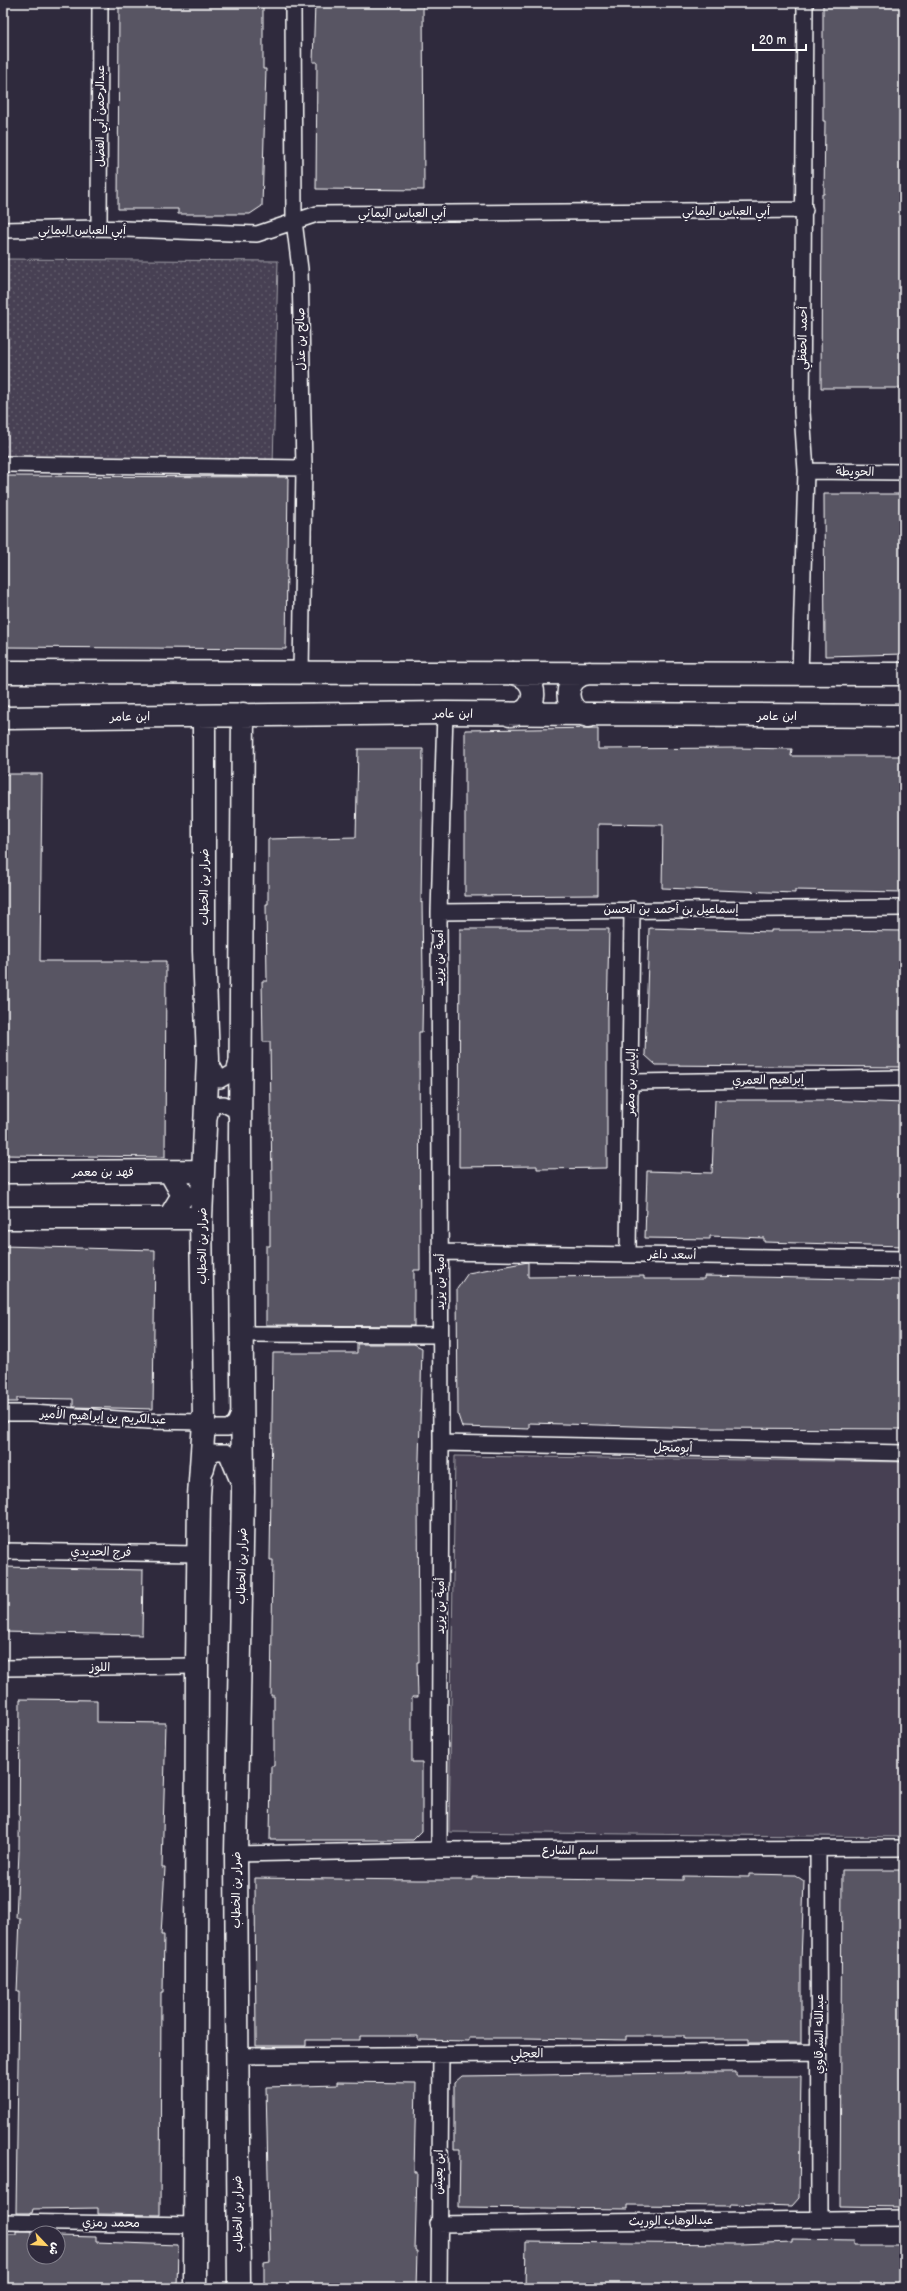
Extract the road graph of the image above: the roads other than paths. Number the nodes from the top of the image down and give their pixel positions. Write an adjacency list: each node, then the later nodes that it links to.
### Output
1 (100, 3): 6 (street, عبدالرحمن أبي الفضل)
2 (293, 3): 5 (street, صالح بن عذل)
3 (805, 3): 4 (street, أحمد الحفظي)
4 (805, 210): 5 (street, أبي العباس اليماني); 10 (street, أحمد الحفظي)
5 (294, 221): 6 (street, أبي العباس اليماني); 9 (street, صالح بن عذل)
6 (99, 228): 7 (street, أبي العباس اليماني)
7 (3, 230)
8 (3, 464): 9 (street)
9 (304, 468): 15 (street, صالح بن عذل)
10 (806, 472): 11 (street, الحويطة); 16 (street, أحمد الحفظي)
11 (904, 472)
12 (3, 672): 15 (street)
13 (512, 673): 14 (street); 15 (street); 20 (street)
14 (590, 673): 16 (street); 22 (street)
15 (301, 674)
16 (800, 674): 17 (street)
17 (904, 674)
18 (445, 713): 19 (street, ابن عامر); 20 (street, ابن عامر); 27 (street, أمية بن يزيد)
19 (244, 714): 21 (street, ابن عامر); 28 (street, ضرار بن الخطاب)
20 (510, 715): 22 (street, ابن عامر)
21 (204, 716): 24 (street, ابن عامر); 29 (street, ضرار بن الخطاب)
22 (589, 716): 23 (street, ابن عامر)
23 (904, 716)
24 (3, 718)
25 (904, 908): 26 (street, إسماعيل بن أحمد بن الحسن)
26 (632, 909): 27 (street, إسماعيل بن أحمد بن الحسن); 31 (street, إلياس بن مضر)
27 (439, 912): 40 (street, أمية بن يزيد)
28 (241, 1045): 29 (street, ضرار بن الخطاب); 32 (street, ضرار بن الخطاب)
29 (208, 1058): 33 (street, ضرار بن الخطاب)
30 (904, 1078): 31 (street, إبراهيم العمري)
31 (632, 1082): 41 (street, إلياس بن مضر)
32 (240, 1138): 33 (street, ضرار بن الخطاب); 43 (street, ضرار بن الخطاب)
33 (206, 1143): 34 (street, ضرار بن الخطاب)
34 (203, 1171): 36 (street, فهد بن معمر); 39 (street, ضرار بن الخطاب)
35 (3, 1172): 36 (street, فهد بن معمر)
36 (170, 1172): 38 (street)
37 (3, 1218): 38 (street)
38 (169, 1218): 39 (street)
39 (201, 1218): 47 (street, ضرار بن الخطاب)
40 (440, 1252): 41 (street, أسعد داغر); 44 (street, أمية بن يزيد)
41 (628, 1254): 42 (street, أسعد داغر)
42 (904, 1259)
43 (242, 1334): 44 (street); 45 (street, ضرار بن الخطاب)
44 (440, 1335): 48 (street, أمية بن يزيد)
45 (241, 1408): 47 (street, ضرار بن الخطاب); 50 (street, ضرار بن الخطاب)
46 (3, 1413): 47 (street, عبدالكريم بن إبراهيم الأمير)
47 (204, 1422): 51 (street, ضرار بن الخطاب)
48 (441, 1443): 49 (street, أبومنجل); 58 (street, أمية بن يزيد)
49 (904, 1453)
50 (243, 1492): 51 (street, ضرار بن الخطاب); 59 (street, ضرار بن الخطاب)
51 (199, 1496): 53 (street, ضرار بن الخطاب)
52 (3, 1551): 53 (street, فرج الحديدي)
53 (198, 1554): 54 (street, ضرار بن الخطاب)
54 (197, 1666): 55 (street, اللوز); 67 (street, ضرار بن الخطاب)
55 (3, 1668)
56 (818, 1848): 57 (street, اسم الشارع); 58 (street, اسم الشارع); 60 (street, عبدالله الشرقاوي)
57 (904, 1848)
58 (439, 1850): 59 (street, اسم الشارع)
59 (236, 1854): 62 (street, ضرار بن الخطاب)
60 (818, 2052): 61 (street, العجلي); 64 (street, عبدالله الشرقاوي)
61 (441, 2055): 62 (street, العجلي); 66 (street, ابن يعيش)
62 (236, 2056): 69 (street, ضرار بن الخطاب)
63 (904, 2218): 64 (street, عبدالوهاب الوريث)
64 (819, 2219): 66 (street, عبدالوهاب الوريث)
65 (3, 2222): 67 (street, محمد رمزي)
66 (438, 2224): 70 (street, ابن يعيش)
67 (195, 2225): 68 (street, ضرار بن الخطاب)
68 (195, 2288)
69 (239, 2288)
70 (439, 2288)

